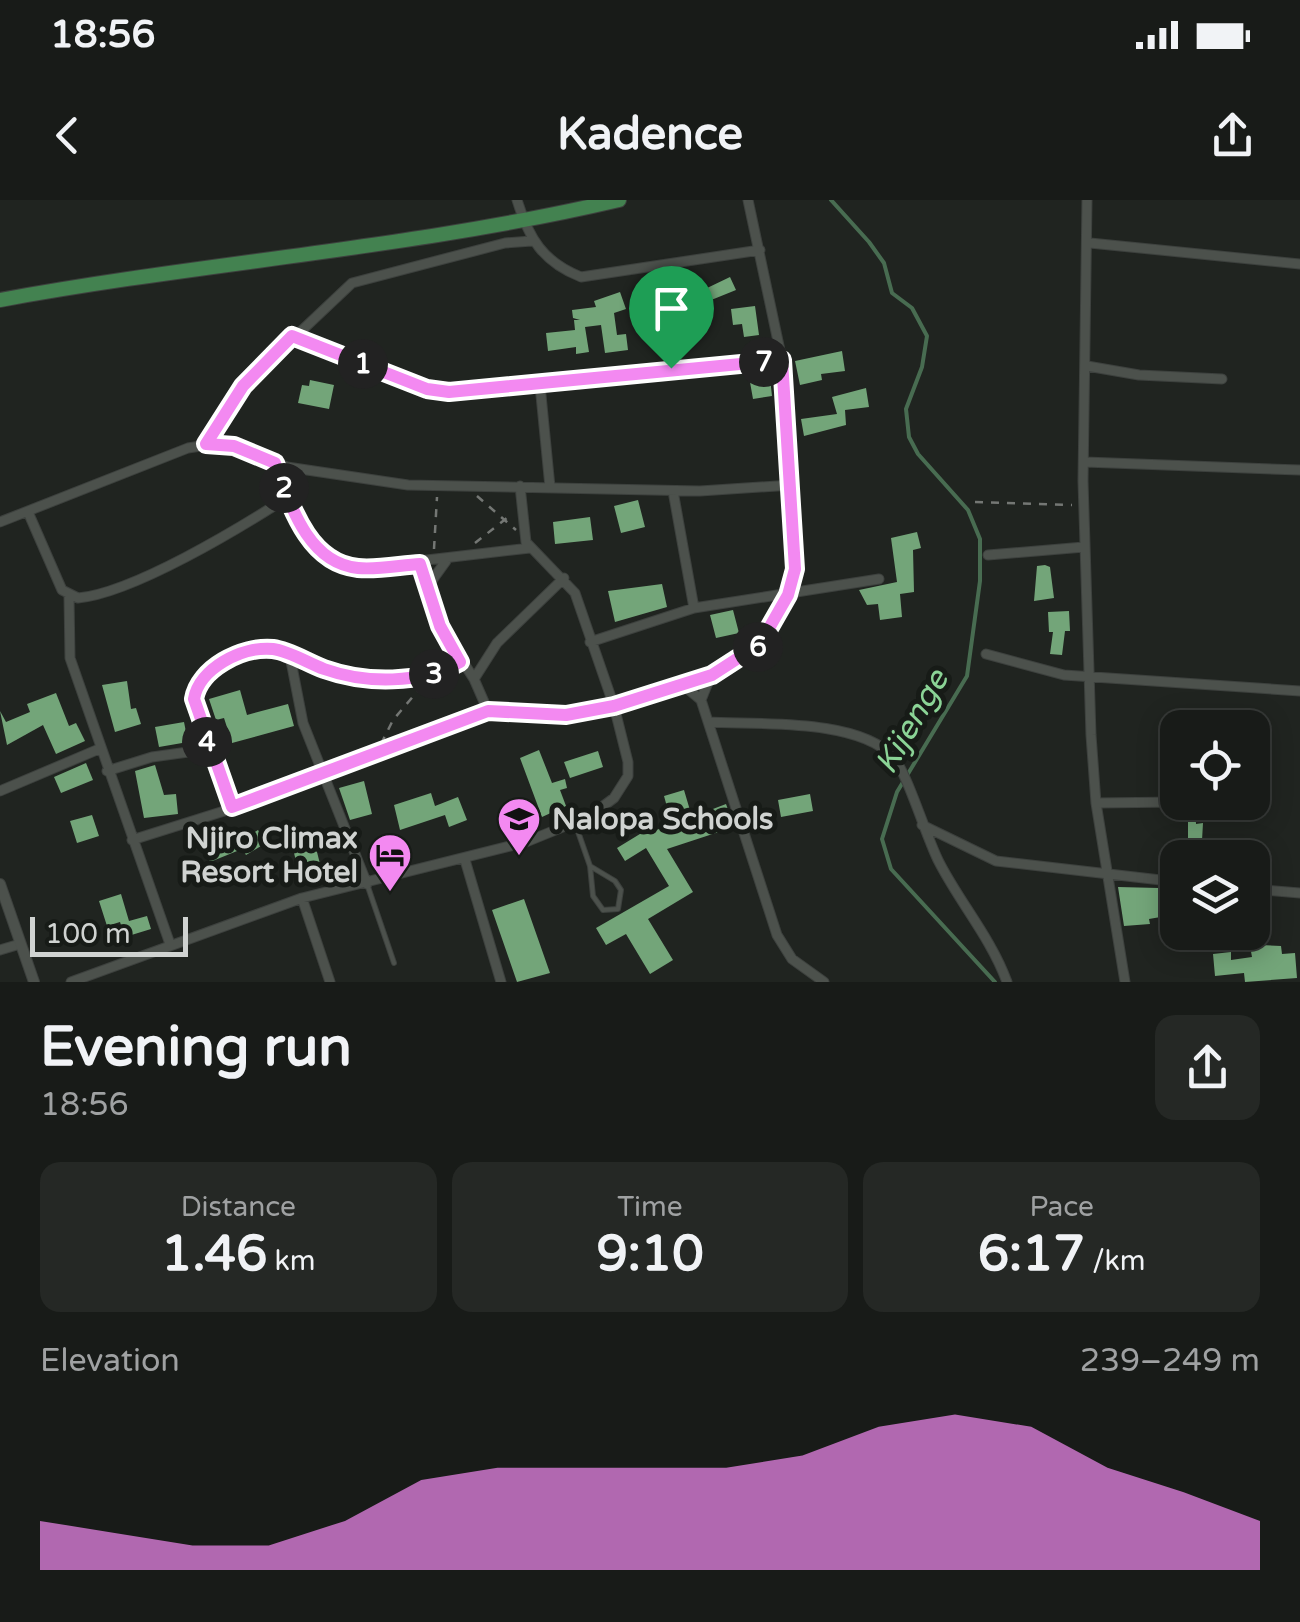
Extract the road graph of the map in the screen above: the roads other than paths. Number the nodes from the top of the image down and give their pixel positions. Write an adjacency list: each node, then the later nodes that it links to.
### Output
1 (517, 200): 5 (street)
2 (619, 200): 5 (main road)
3 (748, 200): 8 (street)
4 (1087, 200): 7 (street)
5 (523, 220): 6 (street); 10 (main road)
6 (532, 240): 8 (street); 11 (street)
7 (1090, 244): 9 (street); 13 (street)
8 (760, 250): 12 (street)
9 (1300, 264)
10 (0, 300)
11 (292, 336): 15 (street); 16 (street)
12 (782, 360): 15 (street); 20 (street)
13 (1087, 366): 14 (street); 17 (street)
14 (1222, 379)
15 (540, 384): 22 (street)
16 (206, 444): 18 (street); 25 (street)
17 (1085, 462): 19 (street); 28 (street)
18 (275, 463): 21 (street); 24 (street)
19 (1300, 470)
20 (792, 485): 23 (street); 35 (street)
21 (520, 486): 22 (street); 27 (street)
22 (550, 488): 23 (street)
23 (673, 490): 37 (street)
24 (288, 496): 31 (street); 36 (street)
25 (28, 512): 26 (street); 36 (street)
26 (0, 522)
27 (530, 548): 30 (street); 32 (street)
28 (1084, 548): 29 (street); 43 (street)
29 (988, 554)
30 (448, 559): 31 (street); 34 (street)
31 (420, 564): 34 (street)
32 (564, 578): 38 (street); 44 (street)
33 (879, 579): 35 (street)
34 (428, 586): 41 (street)
35 (788, 595): 37 (street); 42 (street)
36 (69, 596): 51 (street)
37 (694, 608): 38 (street)
38 (590, 642): 48 (street)
39 (986, 654): 43 (street)
40 (290, 656): 41 (street); 52 (street); 54 (street)
41 (460, 662): 44 (street)
42 (712, 675): 45 (street); 47 (street)
43 (1089, 676): 46 (street); 57 (street)
44 (474, 679): 49 (street)
45 (682, 684): 47 (street); 48 (street)
46 (1300, 691)
47 (702, 700): 50 (street)
48 (614, 706): 49 (street); 59 (street)
49 (488, 711): 54 (street)
50 (708, 722): 60 (street); 79 (street)
51 (99, 749): 53 (street); 55 (street)
52 (210, 749): 53 (street); 58 (street)
53 (107, 771): 61 (street)
54 (324, 776): 58 (street); 67 (street)
55 (0, 792)
56 (1160, 802): 57 (street)
57 (1096, 803): 64 (street)
58 (232, 807): 61 (street)
59 (574, 823): 62 (street); 63 (lane)
60 (922, 825): 64 (street); 80 (street)
61 (132, 840): 72 (street)
62 (464, 860): 67 (street); 78 (street)
63 (590, 866): 63 (lane)
64 (1106, 875): 65 (street); 81 (street)
65 (1160, 880)
66 (0, 884): 71 (street)
67 (367, 884): 70 (street); 74 (lane)
68 (1270, 891): 69 (street)
69 (1300, 894)
70 (302, 898): 72 (street); 77 (street)
71 (20, 944): 73 (street); 75 (street)
72 (170, 944): 76 (street)
73 (0, 950)
74 (394, 963)
75 (34, 982)
76 (71, 982)
77 (330, 982)
78 (501, 982)
79 (824, 982)
80 (1007, 982)
81 (1125, 982)

